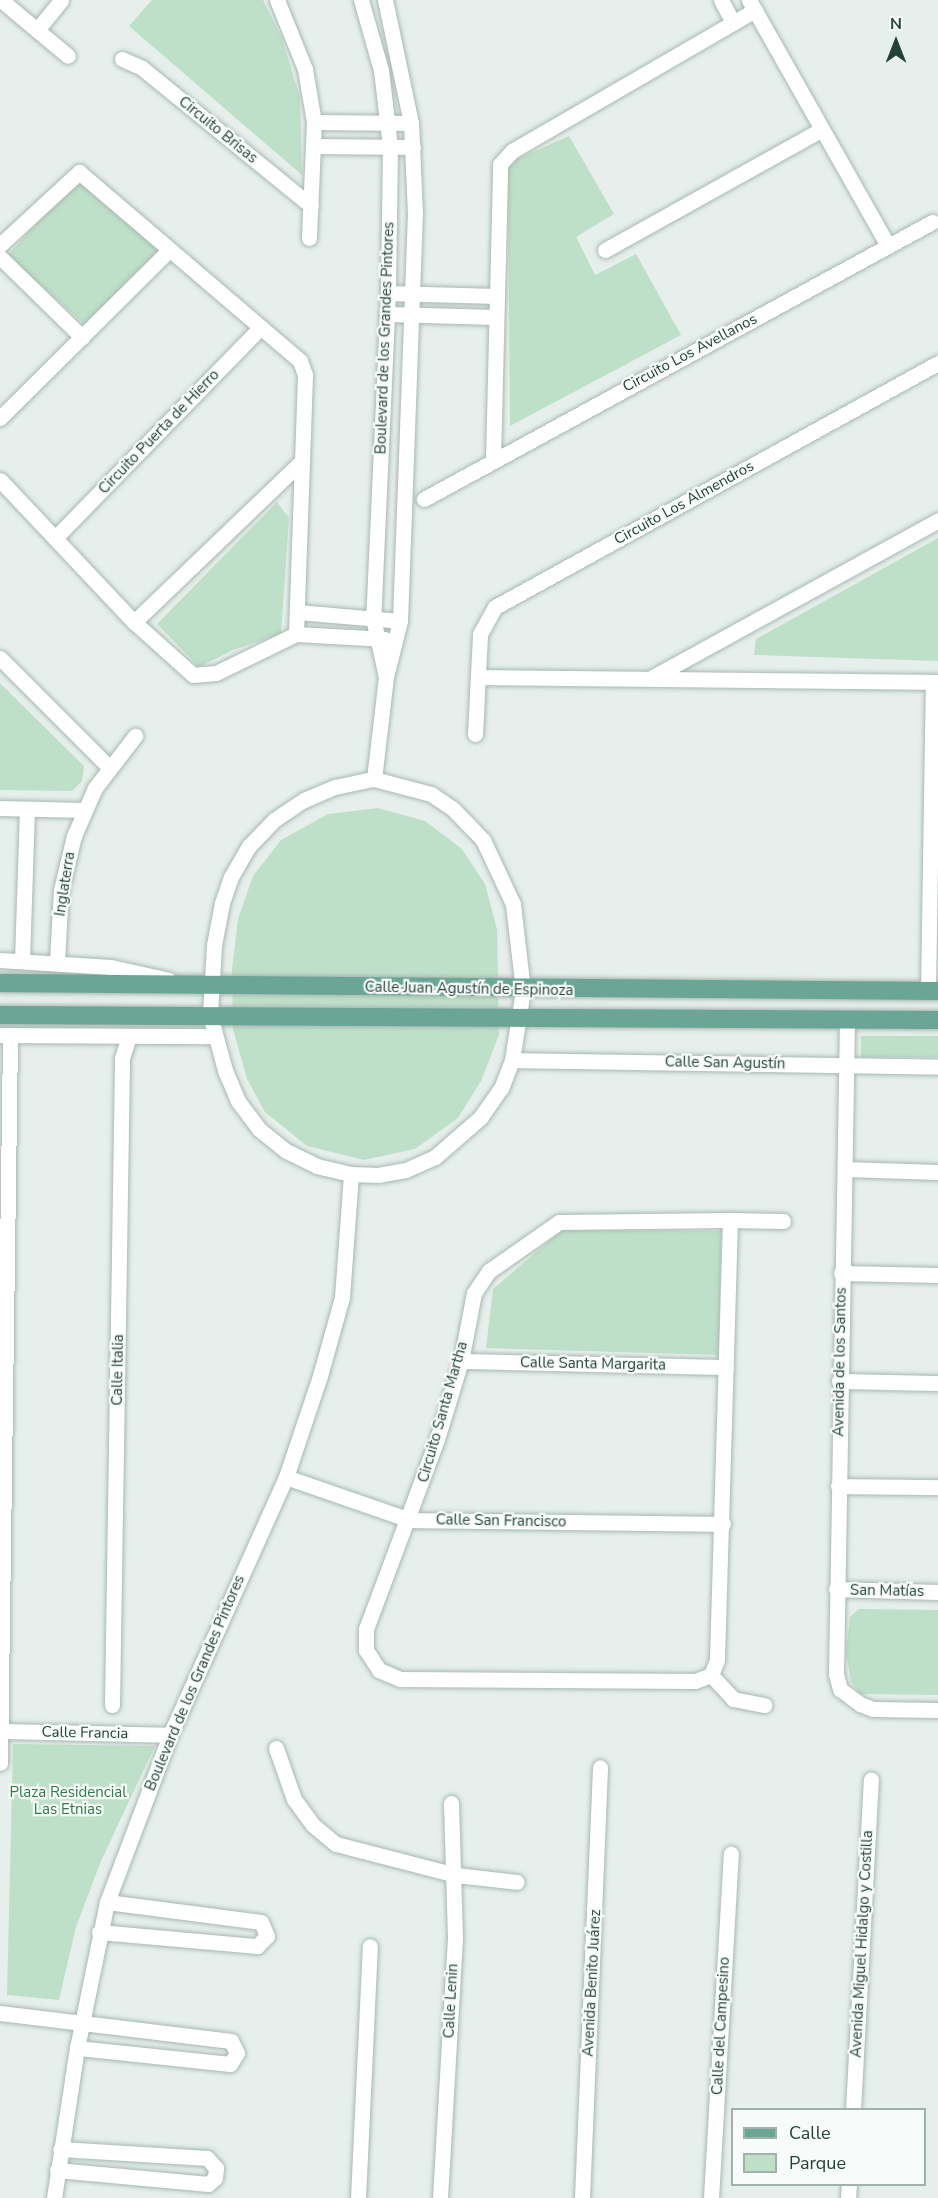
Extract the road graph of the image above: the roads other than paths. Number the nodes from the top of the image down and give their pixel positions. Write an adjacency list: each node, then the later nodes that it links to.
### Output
1 (1, 0): 9 (street)
2 (61, 0): 9 (street)
3 (277, 0): 12 (street)
4 (361, 0): 13 (street, Boulevard de los Grandes Pintores)
5 (385, 0): 14 (street, Boulevard de los Grandes Pintores)
6 (721, 0): 8 (street)
7 (752, 5): 8 (street); 15 (street)
8 (733, 23): 29 (street)
9 (37, 30): 10 (street)
10 (68, 56)
11 (122, 59): 19 (street, Circuito Brisas)
12 (314, 122): 13 (street); 16 (street)
13 (388, 123): 14 (street); 17 (street, Boulevard de los Grandes Pintores)
14 (411, 123): 18 (street, Boulevard de los Grandes Pintores)
15 (822, 129): 23 (street); 25 (street)
16 (313, 146): 17 (street); 19 (street)
17 (390, 147): 18 (street); 27 (street, Boulevard de los Grandes Pintores)
18 (413, 147): 28 (street, Boulevard de los Grandes Pintores)
19 (311, 206): 21 (street)
20 (932, 222): 23 (street, Circuito Los Avellanos)
21 (309, 238)
22 (0, 244): 24 (street)
23 (888, 246): 37 (street, Circuito Los Avellanos)
24 (169, 250): 33 (street); 34 (street)
25 (605, 250)
26 (0, 257): 34 (street)
27 (388, 293): 28 (street); 30 (street, Boulevard de los Grandes Pintores)
28 (412, 293): 29 (street); 31 (street, Boulevard de los Grandes Pintores)
29 (497, 296): 32 (street)
30 (387, 314): 31 (street); 44 (street, Boulevard de los Grandes Pintores)
31 (411, 315): 32 (street); 45 (street, Boulevard de los Grandes Pintores)
32 (496, 317): 37 (street)
33 (261, 327): 38 (street); 42 (street, Circuito Puerta de Hierro)
34 (82, 337): 36 (street)
35 (938, 363): 52 (street, Circuito Los Almendros)
36 (0, 418)
37 (493, 460): 40 (street, Circuito Los Avellanos)
38 (301, 462): 43 (street); 46 (street)
39 (0, 480): 42 (street)
40 (424, 499)
41 (938, 520): 53 (street)
42 (56, 537): 46 (street)
43 (298, 612): 44 (street); 47 (street)
44 (373, 618): 45 (street); 48 (street, Boulevard de los Grandes Pintores)
45 (400, 621): 49 (street, Boulevard de los Grandes Pintores)
46 (134, 622): 47 (street)
47 (296, 634): 48 (street)
48 (375, 638): 49 (street); 51 (street, Boulevard de los Grandes Pintores)
49 (398, 639): 51 (street, Boulevard de los Grandes Pintores)
50 (0, 658): 58 (street)
51 (386, 677): 59 (street, Boulevard de los Grandes Pintores)
52 (479, 677): 53 (street); 55 (street, Circuito Los Almendros)
53 (650, 679): 54 (street)
54 (936, 682): 57 (street)
55 (476, 734)
56 (135, 736): 58 (street, Inglaterra)
57 (935, 757): 69 (street)
58 (108, 766): 62 (street, Inglaterra)
59 (374, 779): 67 (street); 68 (street)
60 (0, 808): 61 (street)
61 (27, 809): 62 (street); 64 (street)
62 (84, 810): 65 (street, Inglaterra)
63 (0, 960): 64 (street)
64 (22, 960): 65 (street)
65 (57, 962): 67 (street)
66 (0, 983): 67 (main road, Calle Juan Agustín de Espinoza)
67 (202, 985): 68 (main road, Calle Juan Agustín de Espinoza); 71 (street)
68 (523, 990): 69 (main road, Calle Juan Agustín de Espinoza); 72 (street)
69 (933, 991)
70 (0, 1015): 71 (main road, Calle Juan Agustín de Espinoza)
71 (210, 1015): 72 (main road, Calle Juan Agustín de Espinoza); 77 (street)
72 (521, 1017): 73 (main road, Calle Juan Agustín de Espinoza); 78 (street)
73 (847, 1020): 74 (main road, Calle Juan Agustín de Espinoza); 79 (street, Avenida de los Santos)
74 (938, 1020)
75 (5, 1035): 76 (street); 103 (street)
76 (129, 1036): 77 (street); 101 (street, Calle Italia)
77 (214, 1036): 83 (street)
78 (512, 1059): 79 (street, Calle San Agustín); 83 (street)
79 (847, 1065): 80 (street, Calle San Agustín); 81 (street, Avenida de los Santos)
80 (938, 1067)
81 (845, 1169): 82 (street); 86 (street, Avenida de los Santos)
82 (938, 1172)
83 (351, 1174): 92 (street, Boulevard de los Grandes Pintores)
84 (729, 1220): 85 (street, Circuito Santa Martha); 88 (street, Circuito Santa Martha); 89 (street)
85 (783, 1221)
86 (841, 1273): 87 (street); 90 (street, Avenida de los Santos)
87 (938, 1275)
88 (461, 1360): 89 (street, Calle Santa Margarita); 95 (street, Circuito Santa Martha)
89 (726, 1366): 96 (street)
90 (839, 1381): 91 (street); 93 (street, Avenida de los Santos)
91 (938, 1383)
92 (286, 1477): 95 (street, Calle San Francisco); 104 (street, Boulevard de los Grandes Pintores)
93 (838, 1486): 94 (street); 97 (street, Avenida de los Santos)
94 (938, 1488)
95 (410, 1520): 96 (street, Calle San Francisco); 99 (street, Circuito Santa Martha)
96 (723, 1524): 99 (street)
97 (836, 1589): 98 (street, San Matías); 102 (street, Avenida de los Santos)
98 (938, 1592)
99 (711, 1675): 100 (street)
100 (764, 1705)
101 (112, 1706)
102 (938, 1710)
103 (0, 1731): 104 (street, Calle Francia); 106 (street)
104 (170, 1735): 113 (street, Boulevard de los Grandes Pintores)
105 (276, 1748): 111 (street)
106 (0, 1763)
107 (600, 1767): 125 (street, Avenida Benito Juárez)
108 (871, 1779): 119 (street, Avenida Miguel Hidalgo y Costilla)
109 (451, 1803): 111 (street, Calle Lenin)
110 (731, 1854): 126 (street, Calle del Campesino)
111 (456, 1875): 112 (street); 124 (street, Calle Lenin)
112 (517, 1882)
113 (107, 1902): 114 (street, Boulevard de los Grandes Pintores); 114 (street)
114 (99, 1932): 117 (street, Boulevard de los Grandes Pintores)
115 (370, 1946): 123 (street)
116 (0, 2013): 117 (street)
117 (82, 2022): 118 (street, Boulevard de los Grandes Pintores); 118 (street)
118 (77, 2048): 120 (street, Boulevard de los Grandes Pintores)
119 (853, 2108)
120 (60, 2149): 121 (street, Boulevard de los Grandes Pintores); 121 (street)
121 (57, 2170): 122 (street, Boulevard de los Grandes Pintores)
122 (54, 2198)
123 (358, 2198)
124 (440, 2198)
125 (582, 2198)
126 (711, 2198)

